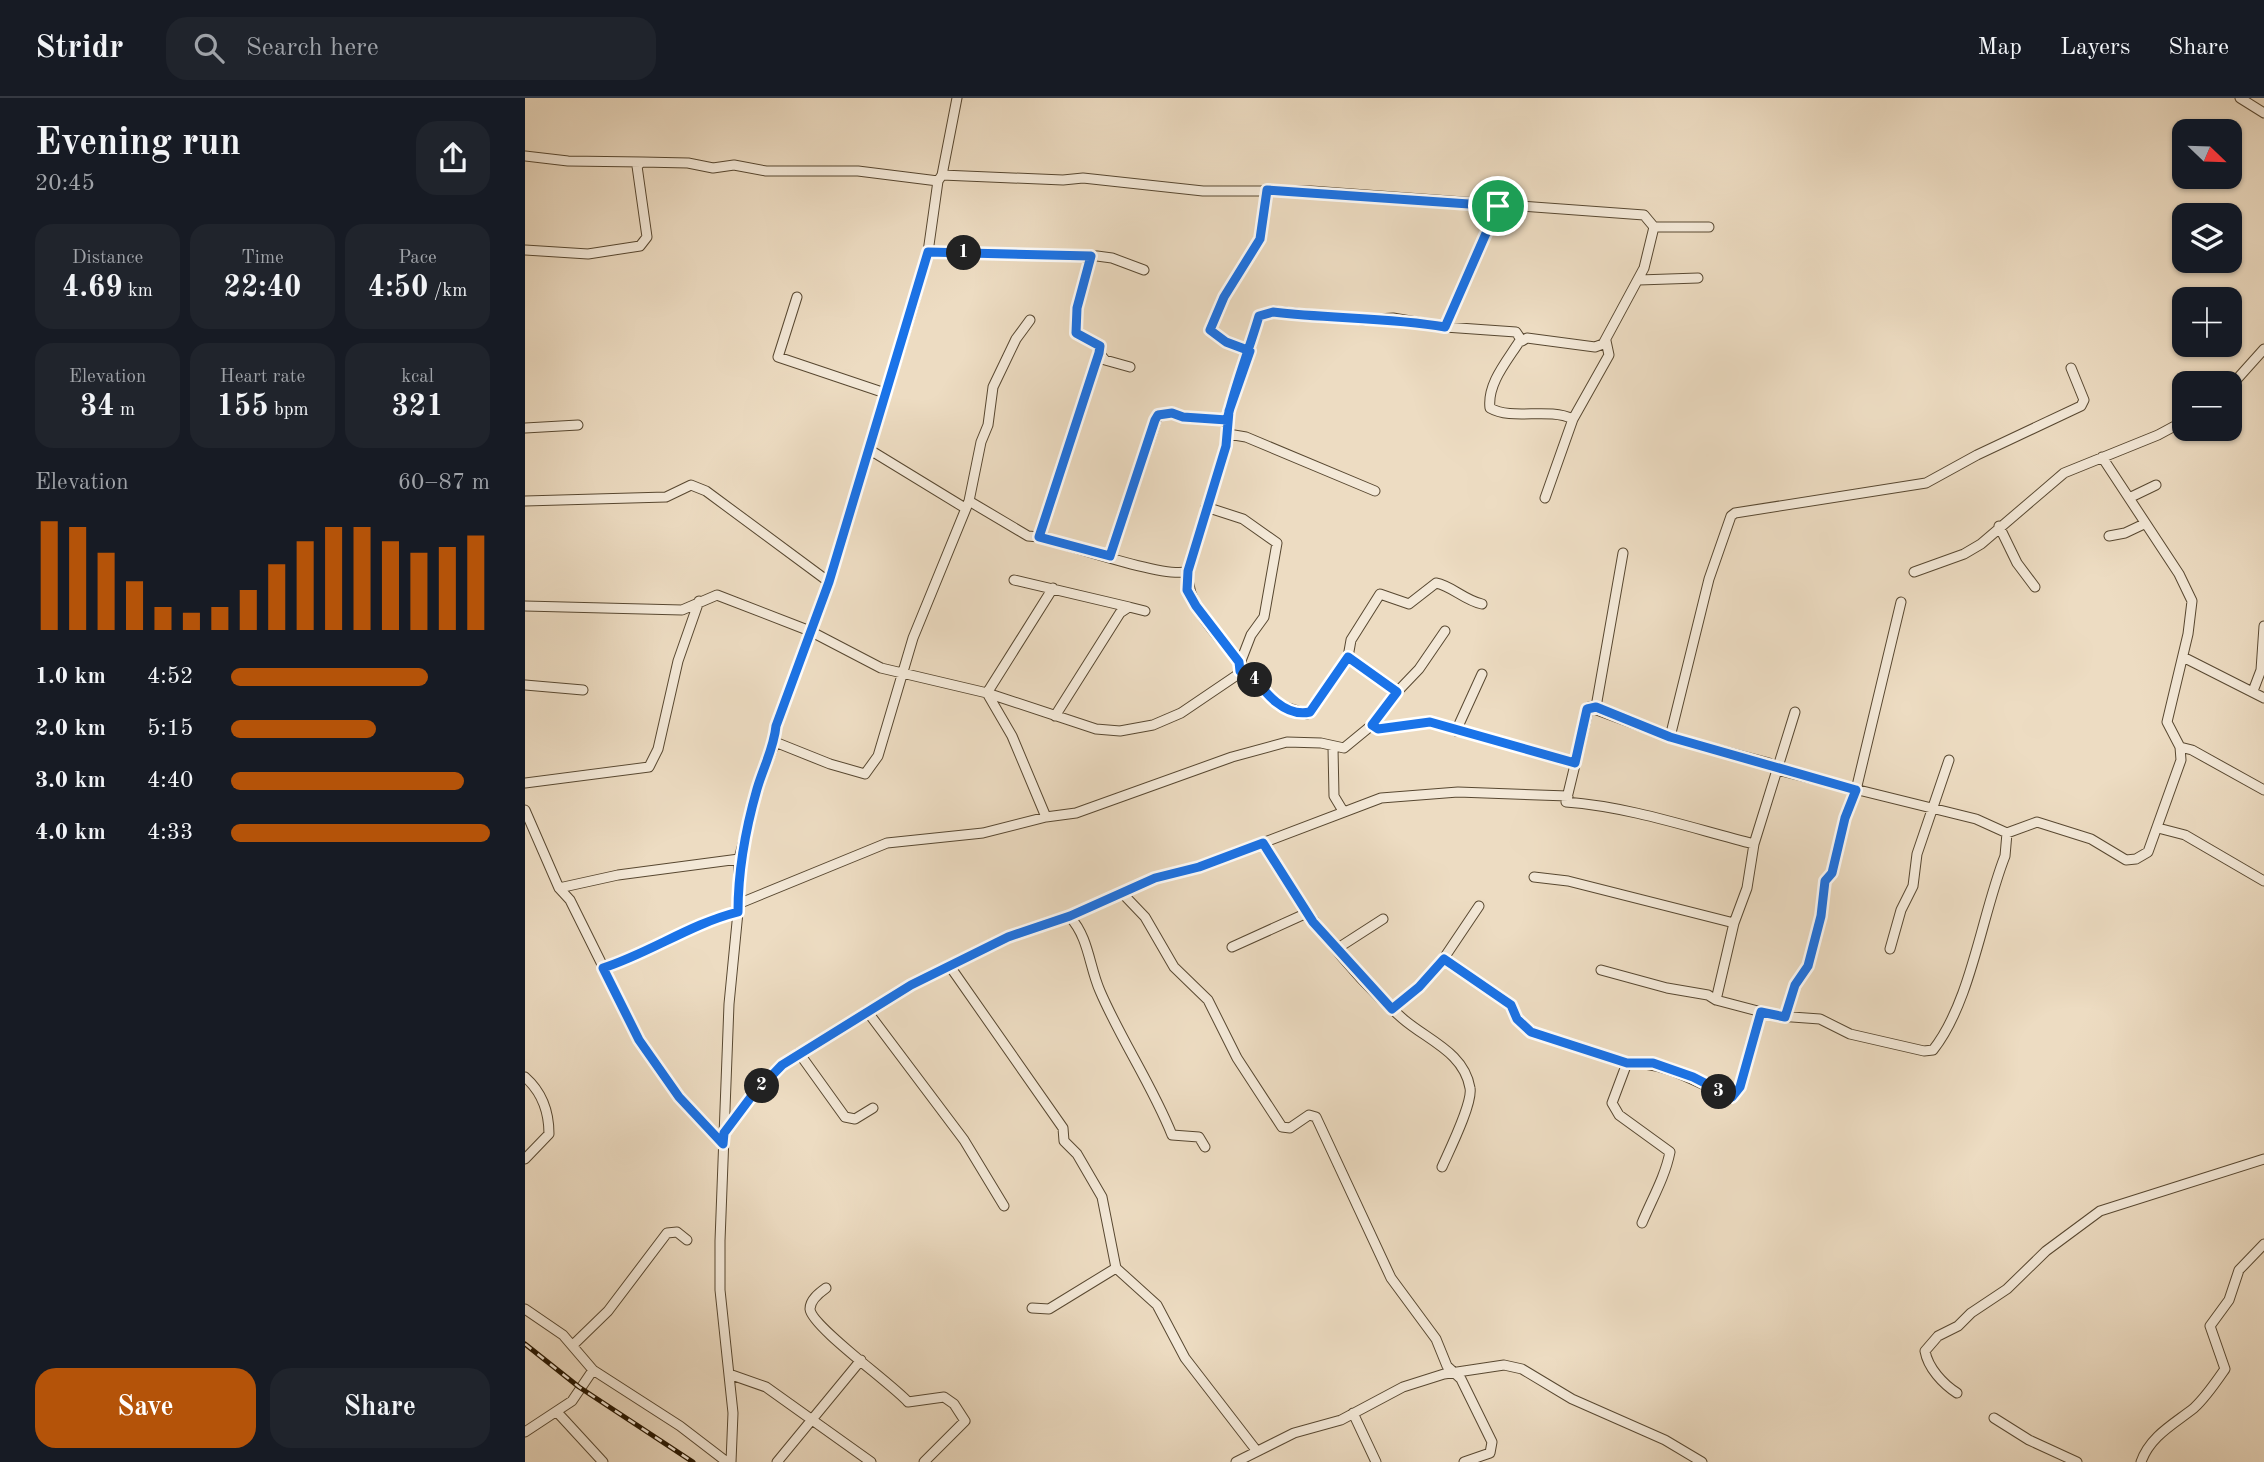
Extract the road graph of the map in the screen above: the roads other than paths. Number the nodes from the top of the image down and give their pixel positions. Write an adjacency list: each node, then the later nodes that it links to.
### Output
1 (957, 98): 6 (street)
2 (2240, 98): 3 (street)
3 (2264, 113)
4 (525, 156): 5 (street)
5 (642, 162): 6 (street); 11 (street)
6 (940, 178): 7 (street); 12 (street)
7 (1267, 190): 8 (street); 23 (street)
8 (1498, 206): 9 (street); 19 (street)
9 (1654, 227): 10 (street); 16 (street)
10 (1709, 227)
11 (525, 250)
12 (928, 252): 13 (street); 28 (street)
13 (1091, 256): 14 (street); 24 (street)
14 (1144, 270)
15 (1698, 278): 16 (street)
16 (1639, 280): 21 (street)
17 (797, 297): 28 (street)
18 (1030, 320): 42 (street)
19 (1445, 327): 20 (street); 23 (street)
20 (1523, 341): 21 (street); 29 (street)
21 (1606, 341): 29 (street)
22 (2264, 349): 27 (street)
23 (1250, 351): 30 (street)
24 (1099, 353): 25 (street); 47 (street)
25 (1130, 368)
26 (2071, 369): 81 (street)
27 (2242, 374)
28 (885, 393): 35 (street)
29 (1573, 419): 39 (street)
30 (1227, 420): 34 (street); 49 (street)
31 (578, 425): 33 (street)
32 (2172, 427): 36 (street)
33 (525, 428)
34 (1228, 434): 38 (street); 43 (street)
35 (870, 450): 42 (street); 53 (street)
36 (2102, 457): 40 (street); 45 (street)
37 (2156, 485): 40 (street)
38 (1375, 491)
39 (1545, 498)
40 (2129, 498): 44 (street)
41 (525, 500): 53 (street)
42 (967, 505): 47 (street); 68 (street)
43 (1206, 507): 50 (street); 67 (street)
44 (2144, 524): 46 (street); 66 (street)
45 (1999, 526): 51 (street); 54 (street)
46 (2109, 536)
47 (1039, 537): 49 (street)
48 (1623, 553): 76 (street)
49 (1110, 556): 50 (street)
50 (1188, 571): 67 (street)
51 (1914, 572)
52 (1014, 580): 55 (street)
53 (829, 582): 63 (street)
54 (2035, 587)
55 (1053, 588): 60 (street); 74 (street)
56 (698, 601): 59 (street); 63 (street); 88 (street)
57 (1901, 602): 89 (street)
58 (1482, 604): 65 (street)
59 (525, 606)
60 (1129, 607): 61 (street); 78 (street)
61 (1145, 611)
62 (2264, 626): 72 (street)
63 (810, 631): 68 (street); 82 (street)
64 (1444, 631): 73 (street)
65 (1348, 657): 67 (street); 73 (street)
66 (2183, 657): 72 (street); 83 (street)
67 (1239, 667): 78 (street)
68 (902, 674): 74 (street); 82 (street)
69 (1482, 674): 80 (street)
70 (525, 685): 71 (street)
71 (583, 690)
72 (2253, 691): 75 (street)
73 (1397, 692): 79 (street)
74 (987, 693): 78 (street); 95 (street)
75 (2264, 698)
76 (1596, 707): 81 (street); 86 (street)
77 (1795, 712): 87 (street)
78 (1055, 716)
79 (1372, 725): 80 (street); 84 (street)
80 (1456, 731): 86 (street)
81 (1670, 737): 87 (street)
82 (775, 742): 100 (street)
83 (2180, 747): 90 (street); 96 (street)
84 (1333, 748): 94 (street); 95 (street)
85 (1949, 760): 93 (street)
86 (1575, 763): 91 (street)
87 (1778, 770): 89 (street); 99 (street)
88 (525, 783)
89 (1856, 790): 93 (street); 122 (street)
90 (2264, 790)
91 (1566, 802): 94 (street); 99 (street)
92 (525, 810): 103 (street)
93 (1934, 810): 97 (street); 113 (street)
94 (1343, 811): 98 (street)
95 (1047, 817): 106 (street)
96 (2158, 828): 97 (street); 102 (street)
97 (2007, 833): 122 (street)
98 (1263, 843): 104 (street); 107 (street)
99 (1753, 844): 110 (street)
100 (739, 859): 103 (street); 106 (street)
101 (1534, 877): 110 (street)
102 (2264, 881)
103 (559, 888): 116 (street)
104 (1123, 894): 108 (street); 145 (street)
105 (1479, 906): 114 (street)
106 (738, 908): 116 (street); 127 (street)
107 (1307, 913): 111 (street); 112 (street)
108 (1070, 916): 115 (street); 129 (street)
109 (1383, 919): 112 (street)
110 (1734, 923): 118 (street)
111 (1232, 947)
112 (1338, 948): 119 (street)
113 (1890, 950)
114 (1444, 959): 119 (street); 124 (street)
115 (949, 965): 120 (street); 137 (street)
116 (603, 968): 128 (street)
117 (1601, 970): 118 (street)
118 (1716, 1000): 121 (street)
119 (1392, 1009): 132 (street)
120 (867, 1011): 123 (street); 133 (street)
121 (1761, 1012): 122 (street); 124 (street)
122 (1785, 1017)
123 (799, 1053): 126 (street); 127 (street)
124 (1627, 1063): 134 (street)
125 (525, 1077): 130 (street)
126 (873, 1108)
127 (724, 1133): 128 (street)
128 (723, 1144): 144 (street)
129 (1205, 1147)
130 (525, 1159)
131 (2264, 1159): 146 (street)
132 (1442, 1167)
133 (1004, 1206)
134 (1642, 1223)
135 (687, 1240): 141 (street)
136 (2264, 1244): 163 (street)
137 (1116, 1268): 139 (street); 152 (street)
138 (825, 1288): 142 (street)
139 (1032, 1308)
140 (525, 1309): 141 (street)
141 (573, 1345): 143 (street)
142 (861, 1360): 150 (street); 157 (street)
143 (593, 1370): 147 (street); 154 (street)
144 (729, 1374): 150 (street); 154 (street)
145 (1453, 1374): 148 (street); 160 (street); 161 (street)
146 (1957, 1393)
147 (557, 1412): 151 (street); 153 (street)
148 (1353, 1413): 152 (street); 159 (street)
149 (1994, 1418): 162 (street)
150 (810, 1420): 155 (street); 156 (street)
151 (525, 1432)
152 (1256, 1450): 158 (street)
153 (603, 1462)
154 (729, 1462)
155 (777, 1462)
156 (871, 1462)
157 (924, 1462)
158 (1236, 1462)
159 (1376, 1462)
160 (1464, 1462)
161 (1702, 1462)
162 (2077, 1462)
163 (2141, 1462)

